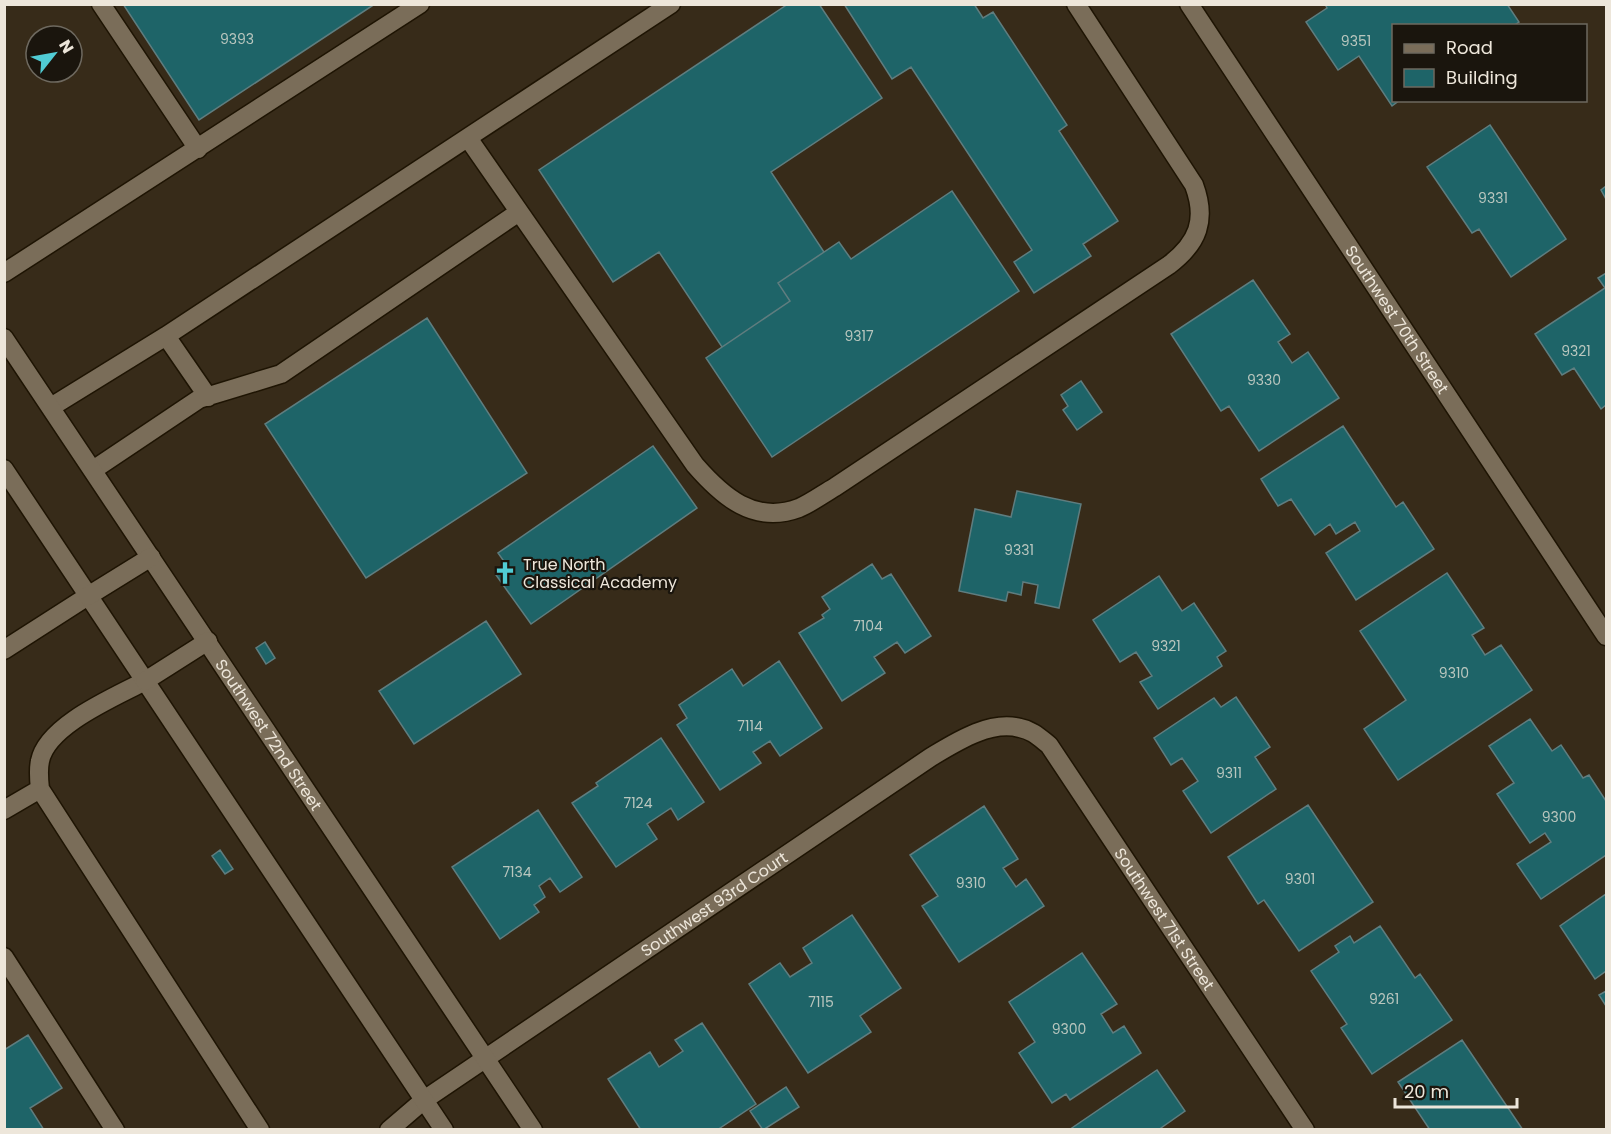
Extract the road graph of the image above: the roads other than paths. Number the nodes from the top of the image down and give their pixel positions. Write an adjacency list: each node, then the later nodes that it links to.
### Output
1 (101, 4): 7 (street)
2 (420, 4): 7 (street)
3 (671, 4): 6 (street)
4 (1076, 4): 8 (street)
5 (1189, 4): 18 (street, Southwest 70th Street)
6 (468, 138): 8 (street); 10 (street)
7 (198, 149): 9 (street)
8 (519, 212): 12 (street)
9 (4, 273)
10 (166, 336): 12 (street); 13 (street)
11 (4, 338): 13 (street, Southwest 72nd Street)
12 (208, 397): 15 (street)
13 (51, 407): 15 (street, Southwest 72nd Street)
14 (4, 469): 17 (street)
15 (93, 470): 16 (street, Southwest 72nd Street)
16 (151, 557): 17 (street); 19 (street, Southwest 72nd Street)
17 (88, 596): 20 (street); 21 (street)
18 (1606, 636)
19 (208, 640): 21 (street); 26 (street, Southwest 72nd Street)
20 (4, 650)
21 (145, 681): 23 (street); 27 (street)
22 (1010, 727): 26 (street, Southwest 93rd Court); 33 (street, Southwest 71st Street)
23 (40, 789): 24 (street); 29 (street)
24 (4, 810)
25 (4, 957): 28 (street)
26 (485, 1058): 27 (street, Southwest 93rd Court); 32 (street, Southwest 72nd Street)
27 (424, 1100): 30 (street, Southwest 93rd Court); 31 (street)
28 (115, 1130)
29 (260, 1130)
30 (389, 1130)
31 (444, 1130)
32 (533, 1130)
33 (1305, 1130)

